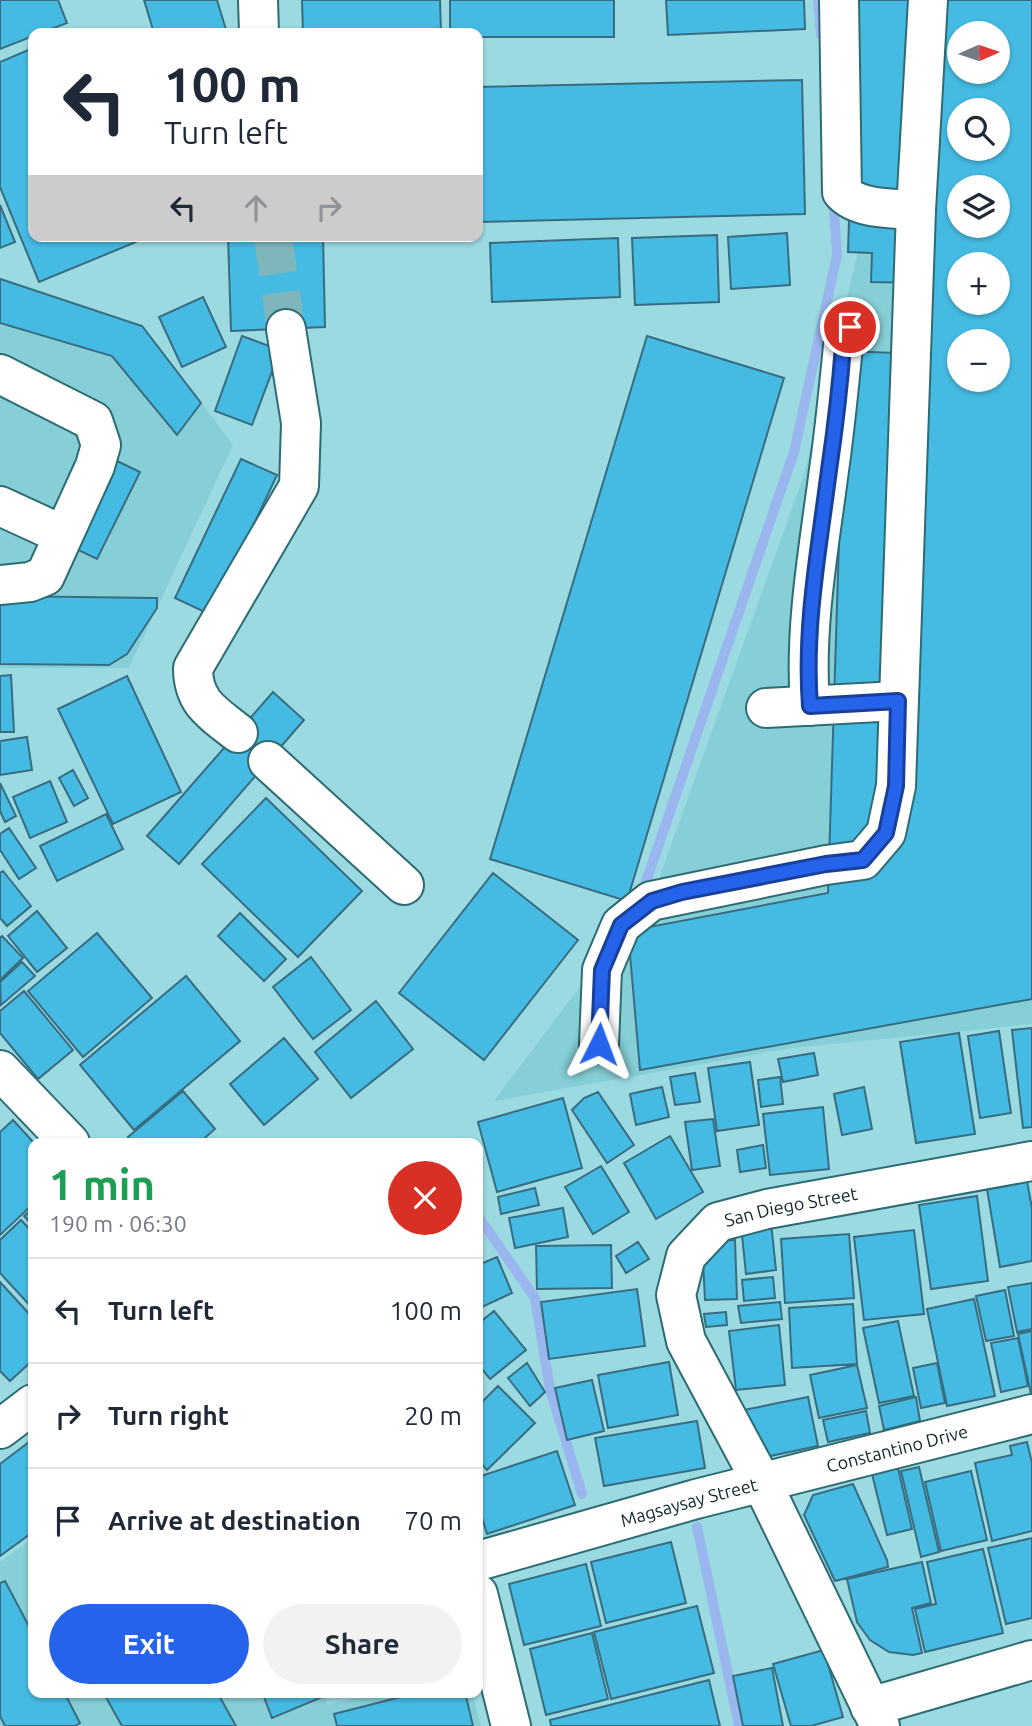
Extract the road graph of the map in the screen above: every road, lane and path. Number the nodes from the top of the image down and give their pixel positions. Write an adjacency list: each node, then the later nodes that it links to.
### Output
1 (258, 0): 4 (street)
2 (839, 0): 5 (street)
3 (928, 0): 5 (street)
4 (259, 28)
5 (916, 210): 14 (street)
6 (850, 327): 15 (street)
7 (286, 329): 17 (street)
8 (0, 374): 10 (street)
9 (0, 506): 10 (street)
10 (63, 535): 12 (street)
11 (0, 556): 12 (street)
12 (45, 576): 13 (street)
13 (0, 585)
14 (898, 701): 15 (street); 20 (street)
15 (810, 706): 16 (street)
16 (766, 708)
17 (238, 733)
18 (268, 761): 19 (street)
19 (404, 886)
20 (599, 1044)
21 (0, 1070): 22 (street)
22 (65, 1138)
23 (1032, 1161): 27 (street, San Diego Street)
24 (28, 1408): 26 (street)
25 (1032, 1414): 27 (street, Constantino Drive)
26 (0, 1429)
27 (762, 1483): 28 (street, Magsaysay Street); 31 (street, Magsaysay Street)
28 (483, 1560)
29 (483, 1614): 32 (street)
30 (1032, 1660): 31 (street)
31 (875, 1717)
32 (511, 1726)

